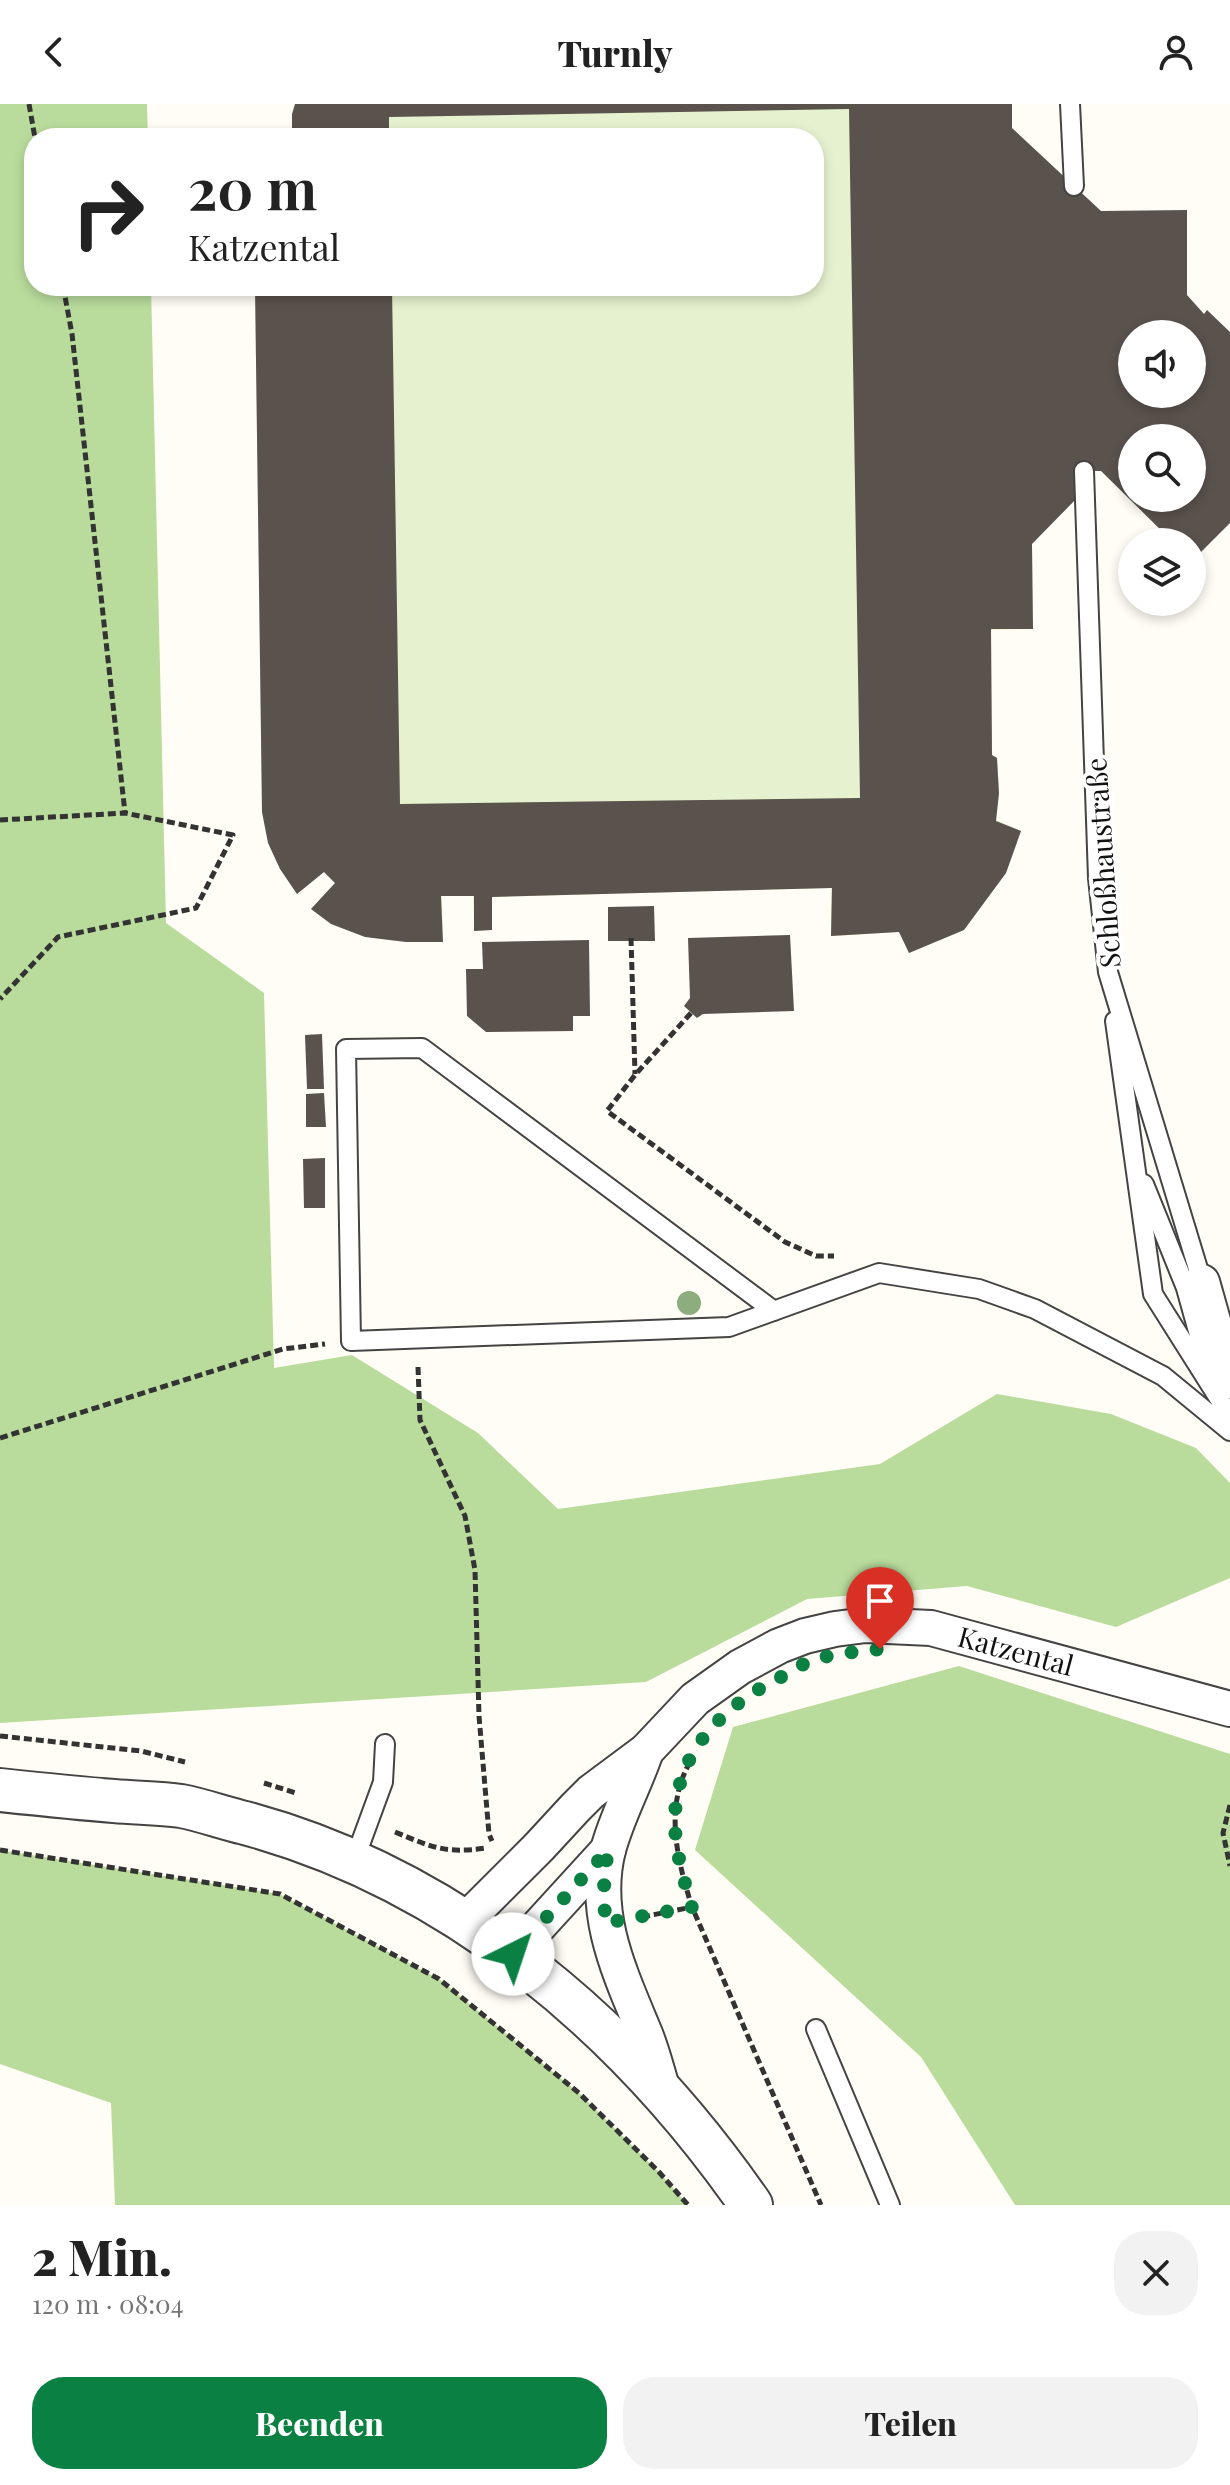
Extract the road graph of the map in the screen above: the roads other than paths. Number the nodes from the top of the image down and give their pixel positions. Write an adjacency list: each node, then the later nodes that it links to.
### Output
1 (1070, 104): 2 (lane)
2 (1074, 186)
3 (1084, 471): 4 (lane, Schloßhaustraße)
4 (1110, 979): 5 (lane); 6 (lane, Schloßhaustraße)
5 (1132, 1156): 8 (lane); 8 (lane)
6 (1202, 1282): 8 (street, Schloßhaustraße)
7 (774, 1311): 7 (lane); 10 (lane)
8 (1222, 1387): 9 (lane)
9 (1230, 1416)
10 (1230, 1431)
11 (1230, 1709): 13 (street, Katzental)
12 (385, 1744): 16 (lane)
13 (646, 1751): 15 (street, Katzental); 17 (street, Katzental)
14 (0, 1790): 16 (street)
15 (608, 1850): 18 (street, Katzental); 20 (street, Katzental)
16 (354, 1861): 17 (street)
17 (465, 1921): 18 (street, Katzental)
18 (513, 1954): 20 (street, Katzental)
19 (816, 2029): 22 (lane)
20 (664, 2094): 21 (street, Katzental)
21 (751, 2205)
22 (890, 2205)

